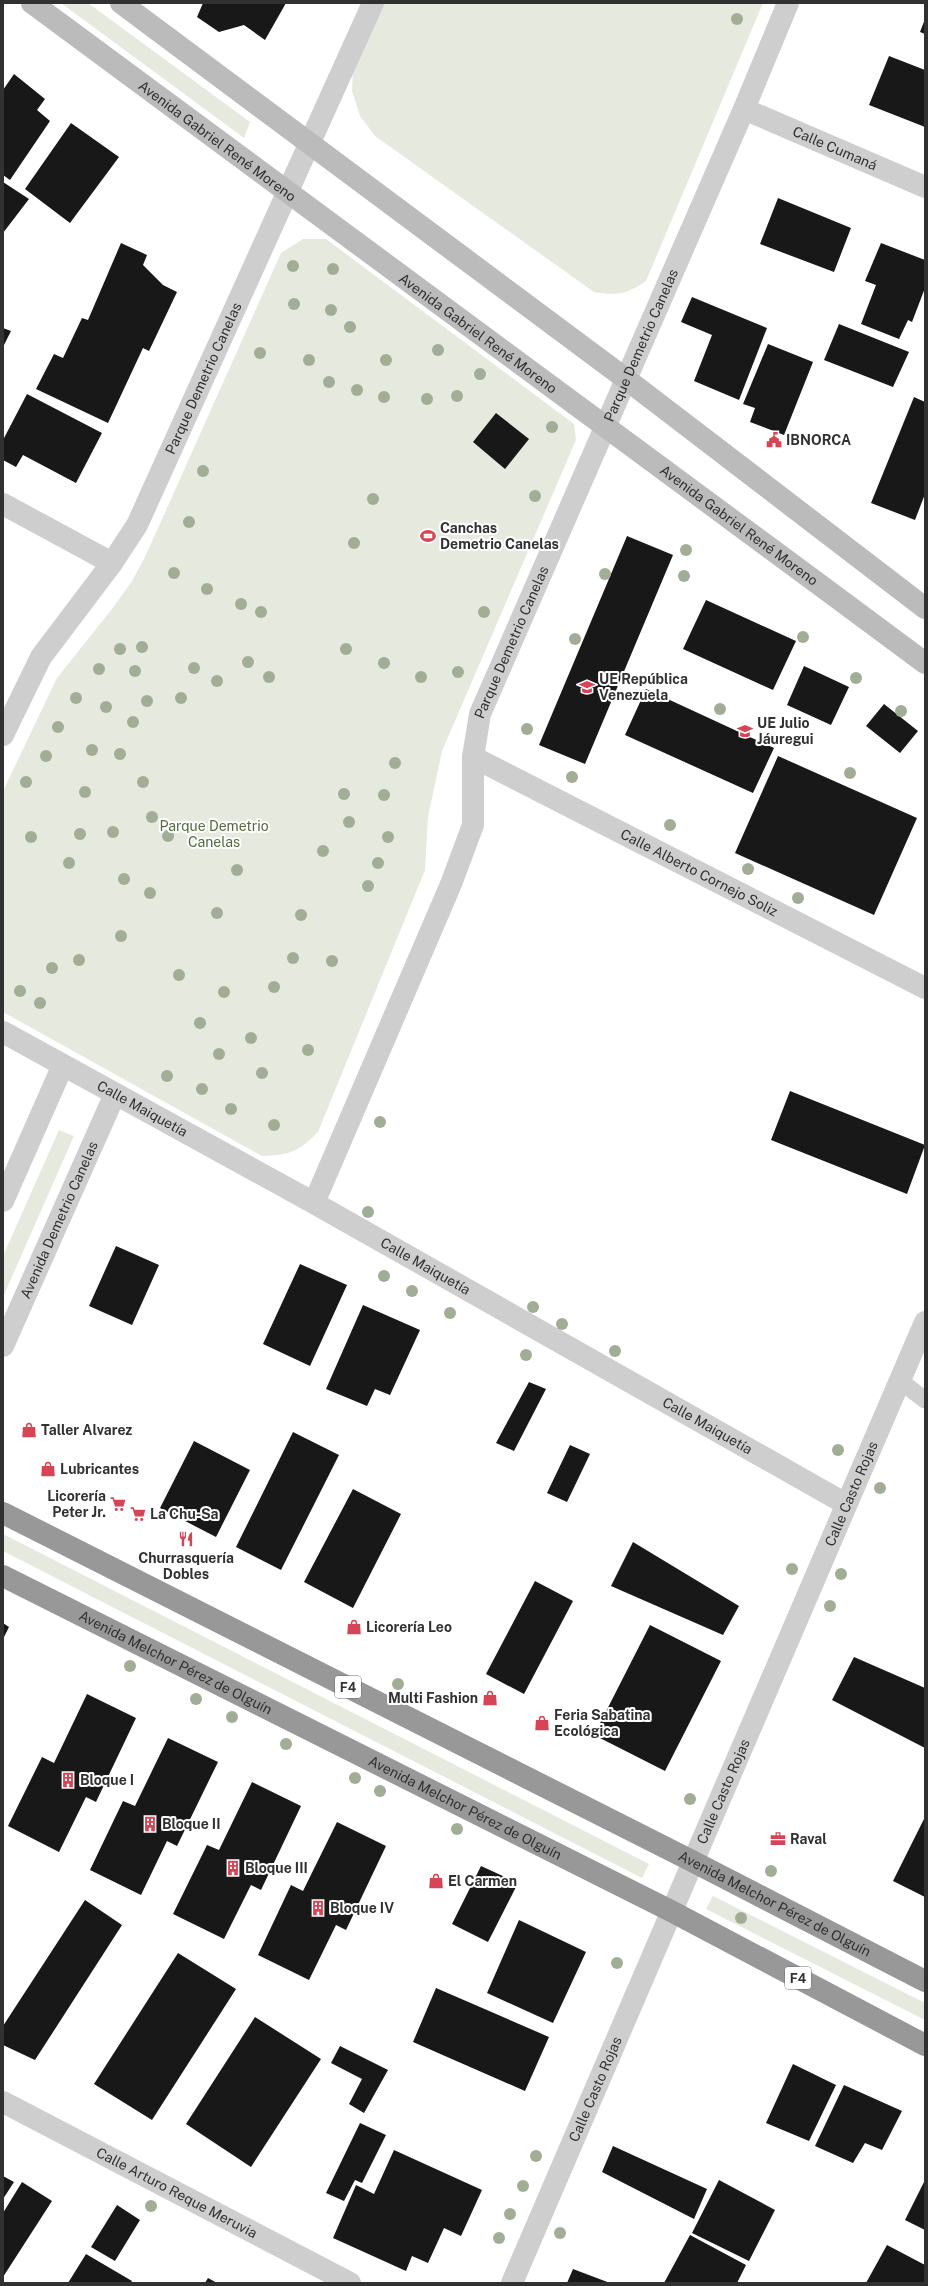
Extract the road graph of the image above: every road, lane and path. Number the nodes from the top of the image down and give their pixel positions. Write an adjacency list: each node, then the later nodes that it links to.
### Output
1 (32, 3): 8 (street, Avenida Gabriel René Moreno)
2 (121, 3): 6 (street)
3 (373, 3): 6 (street, Parque Demetrio Canelas)
4 (788, 3): 5 (street, Parque Demetrio Canelas)
5 (744, 109): 7 (street, Calle Cumaná); 9 (street, Parque Demetrio Canelas)
6 (309, 143): 8 (street, Parque Demetrio Canelas); 9 (street)
7 (925, 187)
8 (288, 194): 10 (street, Avenida Gabriel René Moreno); 12 (street, Parque Demetrio Canelas)
9 (626, 379): 10 (street, Parque Demetrio Canelas); 13 (street)
10 (606, 426): 14 (street, Avenida Gabriel René Moreno); 16 (street, Parque Demetrio Canelas)
11 (3, 504): 12 (street)
12 (112, 563): 15 (street, Parque Demetrio Canelas)
13 (925, 608)
14 (925, 663)
15 (3, 735)
16 (473, 757): 17 (street, Calle Alberto Cornejo Soliz); 22 (street, Parque Demetrio Canelas)
17 (925, 988)
18 (3, 1032): 19 (street, Calle Maiquetía)
19 (63, 1065): 20 (street, Calle Maiquetía); 21 (street)
20 (115, 1094): 22 (street, Calle Maiquetía); 24 (street, Avenida Demetrio Canelas)
21 (3, 1201)
22 (314, 1203): 27 (street, Calle Maiquetía)
23 (925, 1322): 25 (street, Calle Casto Rojas)
24 (3, 1346)
25 (899, 1380): 26 (lane); 27 (street, Calle Casto Rojas)
26 (925, 1400)
27 (846, 1504): 30 (street, Calle Casto Rojas)
28 (3, 1513): 30 (highway, Avenida Melchor Pérez de Olguín / F4)
29 (3, 1576): 31 (highway, Avenida Melchor Pérez de Olguín / F4)
30 (692, 1861): 31 (street, Calle Casto Rojas); 32 (highway, Avenida Melchor Pérez de Olguín / F4)
31 (671, 1912): 33 (highway, Avenida Melchor Pérez de Olguín / F4); 36 (street, Calle Casto Rojas)
32 (925, 1981)
33 (925, 2044)
34 (3, 2102): 35 (street, Calle Arturo Reque Meruvia)
35 (350, 2283)
36 (512, 2283)

